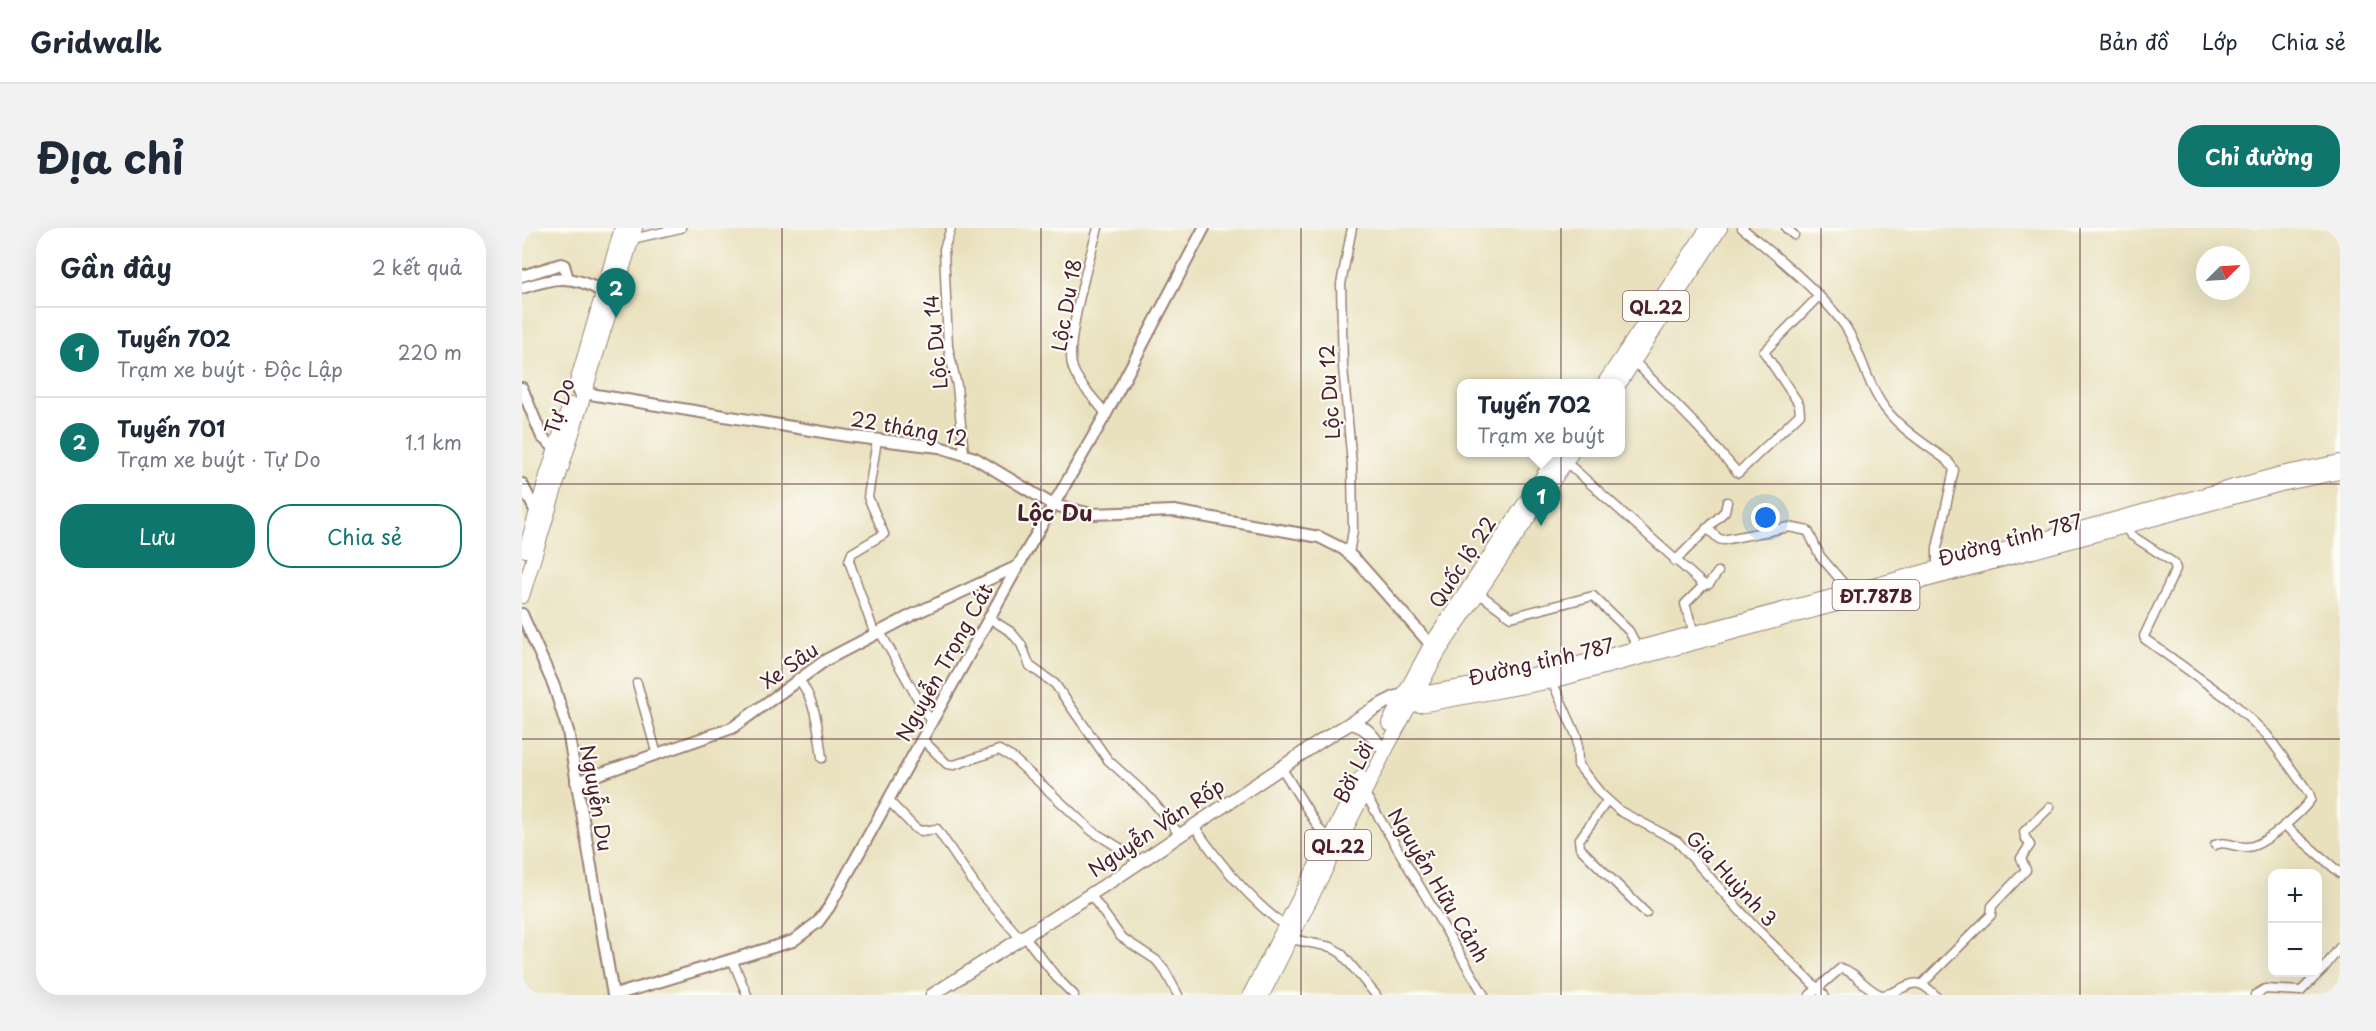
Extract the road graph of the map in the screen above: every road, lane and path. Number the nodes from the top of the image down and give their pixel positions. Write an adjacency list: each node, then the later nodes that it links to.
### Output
1 (681, 228): 10 (street)
2 (951, 228): 25 (street, Lộc Du 14)
3 (1204, 228): 22 (street, Nguyễn Trọng Cát)
4 (1352, 228): 38 (street, Lộc Du 12)
5 (1708, 228): 18 (main road, QL.22)
6 (1720, 228): 17 (main road, QL.22)
7 (1742, 228): 16 (street)
8 (1786, 228): 11 (street)
9 (1095, 229): 22 (street, Lộc Du 18)
10 (627, 232): 15 (main road, Tự Do); 21 (main road, Tự Do)
11 (1794, 235)
12 (522, 276): 13 (street)
13 (568, 279): 14 (street); 15 (street)
14 (522, 288)
15 (602, 292): 21 (main road, Tự Do)
16 (1818, 297): 17 (street); 42 (street)
17 (1634, 361): 19 (main road, QL.22)
18 (1607, 379)
19 (1622, 379)
20 (522, 388): 24 (street)
21 (579, 392): 23 (street, 22 tháng 12); 24 (main road, Tự Do); 47 (main road, Tự Do)
22 (1106, 414): 33 (street, Nguyễn Trọng Cát)
23 (877, 440): 25 (street, 22 tháng 12); 50 (street)
24 (556, 449): 34 (main road, Tự Do)
25 (964, 453): 33 (street, 22 tháng 12)
26 (1564, 457): 45 (main road, QL.22)
27 (1564, 457): 52 (main road, Quốc lộ 22 / QL.22)
28 (1566, 457): 39 (street)
29 (2340, 462): 42 (main road, Đường tỉnh 787 / ĐT.787B)
30 (2340, 472): 35 (main road, Đường tỉnh 787 / ĐT.787B)
31 (522, 484): 34 (street)
32 (1727, 502): 36 (street)
33 (1053, 505): 38 (street, 22 tháng 12); 41 (street, Nguyễn Trọng Cát)
34 (536, 512): 37 (main road, Tự Do)
35 (2125, 527): 55 (main road, Đường tỉnh 787 / ĐT.787B); 71 (street)
36 (1707, 528): 39 (street); 46 (street)
37 (526, 541): 40 (main road, Tự Do)
38 (1349, 554): 52 (street, 22 tháng 12)
39 (1675, 561): 44 (street)
40 (522, 564)
41 (1018, 566): 49 (street, Nguyễn Trọng Cát); 50 (street, Xe Sâu)
42 (1937, 568): 46 (main road, Đường tỉnh 787 / ĐT.787B)
43 (1718, 572): 44 (street)
44 (1704, 585): 51 (street)
45 (1477, 592): 52 (main road, QL.22); 53 (street)
46 (1851, 592): 51 (main road, Đường tỉnh 787 / ĐT.787B)
47 (522, 596)
48 (522, 614): 65 (street, Nguyễn Du)
49 (989, 618): 58 (street, Nguyễn Trọng Cát); 72 (street)
50 (877, 633): 54 (street, Xe Sâu); 58 (street)
51 (1694, 633): 53 (main road, Đường tỉnh 787 / ĐT.787B)
52 (1435, 648): 57 (main road, Quốc lộ 22 / QL.22)
53 (1638, 648): 57 (main road, Đường tỉnh 787 / ĐT.787B)
54 (798, 678): 62 (street, Xe Sâu); 63 (street)
55 (1552, 681): 57 (main road, Đường tỉnh 787 / ĐT.787B); 68 (street, Gia Huỳnh 3)
56 (637, 683): 62 (street)
57 (1409, 698): 59 (main road, Nguyễn Văn Rốp); 61 (main road, Bời Lời / QL.22); 66 (main road, Bời Lời / QL.22)
58 (931, 722): 60 (street, Nguyễn Trọng Cát)
59 (1350, 723): 61 (main road); 64 (main road, Nguyễn Văn Rốp)
60 (922, 739): 67 (street, Nguyễn Trọng Cát); 75 (street)
61 (1378, 744): 73 (main road, Bời Lời / QL.22)
62 (657, 754): 65 (street, Xe Sâu)
63 (822, 758)
64 (1281, 767): 70 (main road, Nguyễn Văn Rốp); 73 (street)
65 (576, 782): 86 (street, Nguyễn Du)
66 (1364, 792): 81 (main road, Bời Lời / QL.22); 94 (street, Nguyễn Hữu Cảnh)
67 (888, 800): 80 (street); 83 (street, Nguyễn Trọng Cát)
68 (1607, 801): 78 (street); 85 (street, Gia Huỳnh 3)
69 (2050, 807): 84 (street)
70 (1194, 825): 72 (main road, Nguyễn Văn Rốp); 79 (street)
71 (2284, 825): 74 (street); 76 (street)
72 (1180, 835): 75 (main road, Nguyễn Văn Rốp)
73 (1330, 838): 79 (main road, Bời Lời / QL.22)
74 (2218, 844)
75 (1141, 861): 77 (main road, Nguyễn Văn Rốp)
76 (2340, 873)
77 (1090, 894): 80 (main road, Nguyễn Văn Rốp); 90 (street)
78 (1646, 913)
79 (1285, 926): 91 (main road, Bời Lời / QL.22)
80 (1023, 938): 88 (main road, Nguyễn Văn Rốp); 89 (street)
81 (1291, 939): 92 (main road, Bời Lời / QL.22); 93 (street)
82 (2340, 947): 99 (street)
83 (732, 959): 86 (street, Nguyễn Trọng Cát); 87 (street)
84 (1923, 983): 97 (street); 98 (street)
85 (1816, 987): 95 (street); 96 (street, Gia Huỳnh 3); 97 (street)
86 (614, 995)
87 (747, 995)
88 (933, 995)
89 (1074, 995)
90 (1178, 995)
91 (1250, 995)
92 (1262, 995)
93 (1376, 995)
94 (1484, 995)
95 (1810, 995)
96 (1824, 995)
97 (1882, 995)
98 (1935, 995)
99 (2255, 995)

